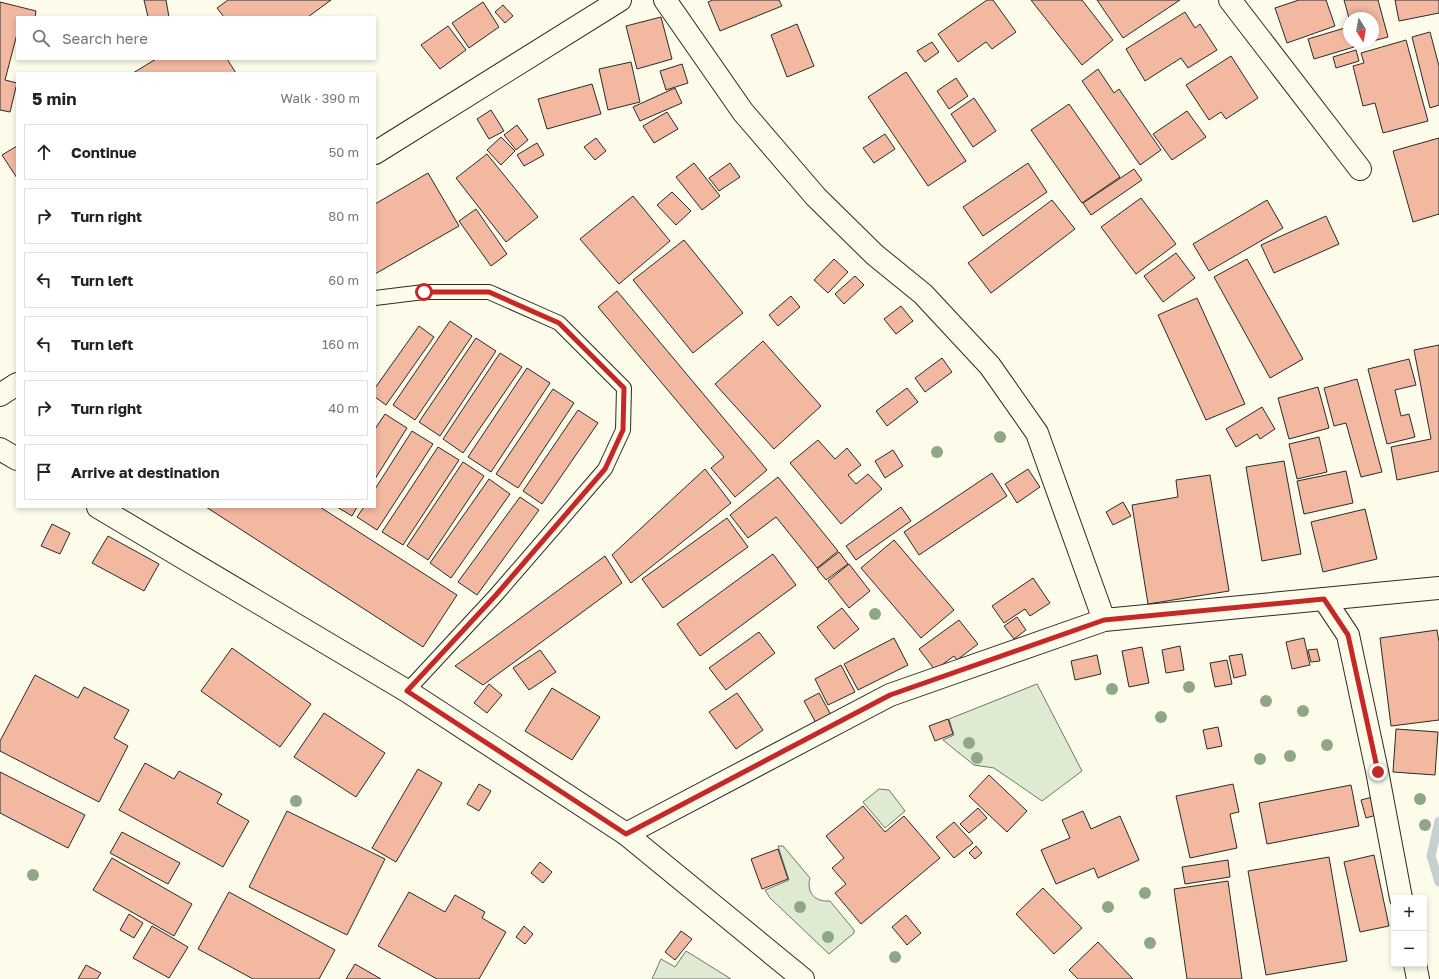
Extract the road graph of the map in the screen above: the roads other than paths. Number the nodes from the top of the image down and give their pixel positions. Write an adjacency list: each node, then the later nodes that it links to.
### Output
1 (620, 0): 4 (street)
2 (666, 0): 14 (street)
3 (1230, 0): 5 (street)
4 (376, 152)
5 (1360, 169)
6 (376, 298): 15 (lane)
7 (16, 385): 8 (street)
8 (0, 395)
9 (0, 449): 10 (street)
10 (16, 458)
11 (100, 508): 15 (street)
12 (1439, 588): 13 (street)
13 (1324, 599): 14 (street); 17 (street)
14 (1104, 620): 16 (street)
15 (407, 691): 16 (street)
16 (626, 834): 19 (street)
17 (1400, 895)
18 (1416, 967): 20 (street)
19 (803, 979)
20 (1418, 979)

